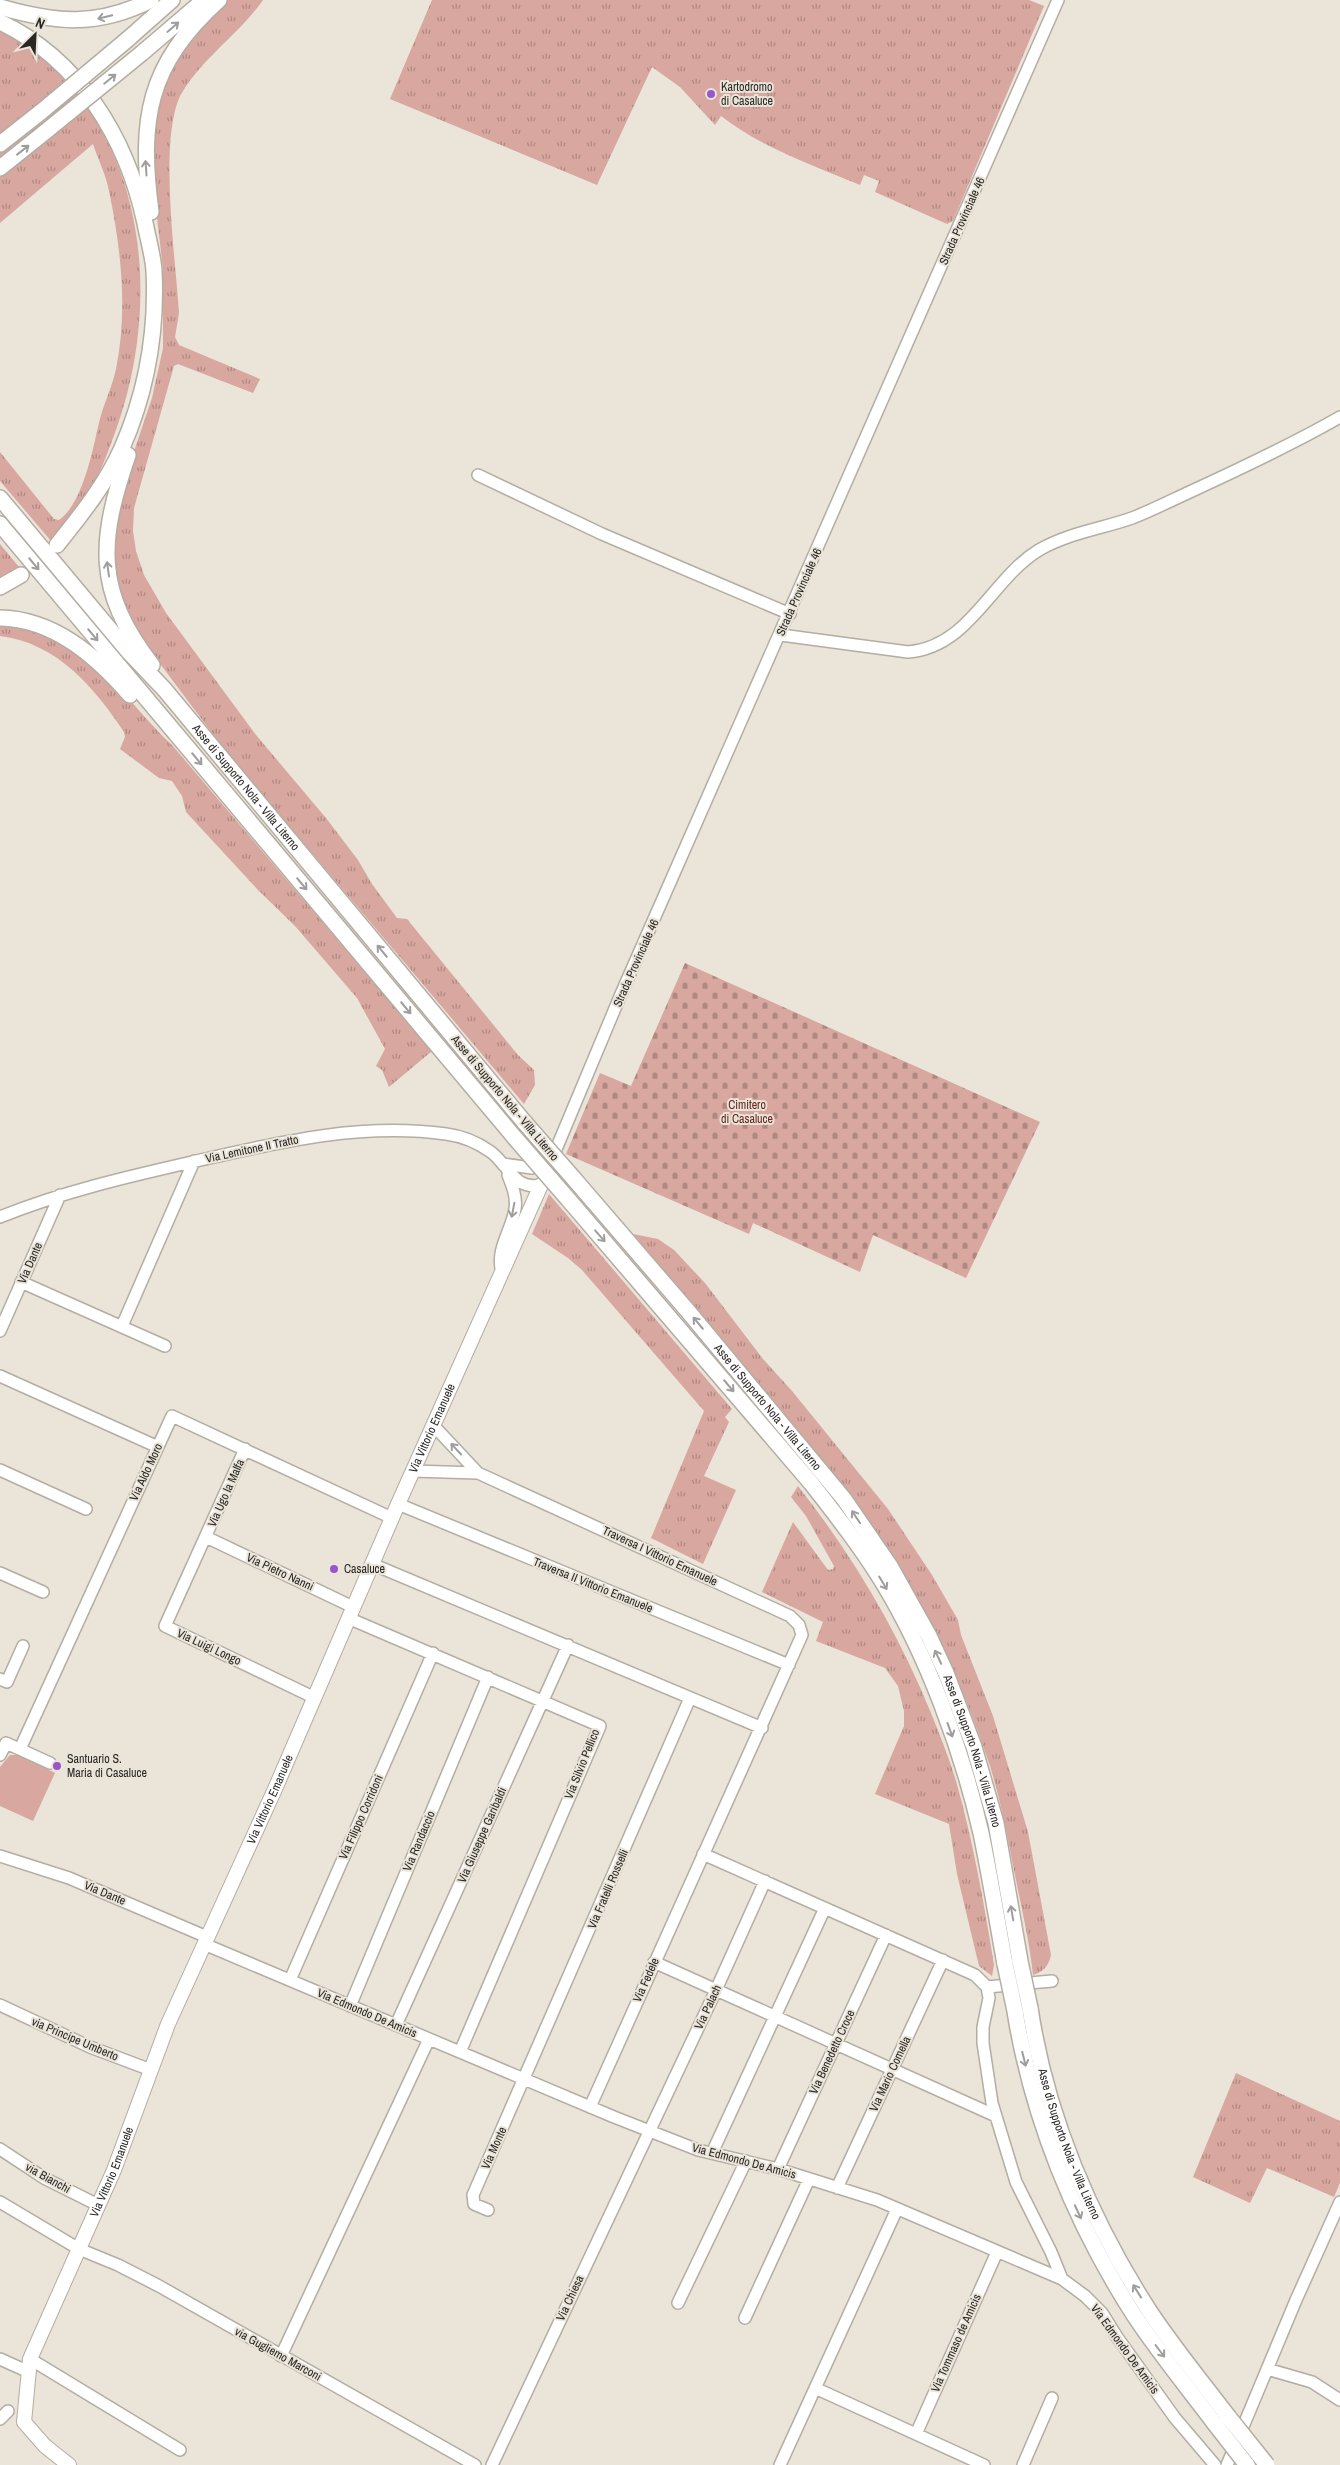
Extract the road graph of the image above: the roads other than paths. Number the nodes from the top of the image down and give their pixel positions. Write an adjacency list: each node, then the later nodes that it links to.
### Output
1 (150, 0): 6 (highway, one-way to 6)
2 (172, 0): 8 (highway, bridge)
3 (204, 0): 9 (highway, one-way to 3, bridge)
4 (219, 0): 10 (highway, one-way to 4)
5 (1058, 0): 19 (street, Strada Provinciale 46)
6 (0, 7)
7 (0, 22): 10 (highway)
8 (0, 144)
9 (0, 168)
10 (151, 251): 11 (highway)
11 (138, 403): 16 (highway); 22 (highway, one-way to 11)
12 (1340, 417): 21 (street)
13 (478, 475): 19 (street)
14 (0, 498): 22 (highway, Asse di Supporto Nola - Villa Literno)
15 (0, 524): 23 (highway, Asse di Supporto Nola - Villa Literno, one-way to 23)
16 (57, 546)
17 (21, 575): 18 (highway)
18 (0, 588)
19 (790, 614): 21 (street, Strada Provinciale 46)
20 (0, 618): 23 (highway)
21 (781, 635): 24 (street, Strada Provinciale 46)
22 (165, 690): 77 (highway, Asse di Supporto Nola - Villa Literno, one-way to 22, bridge)
23 (168, 724): 77 (highway, Asse di Supporto Nola - Villa Literno, one-way to 77, bridge)
24 (559, 1143): 26 (street); 27 (street, Strada Provinciale 46)
25 (194, 1162): 26 (street, Via Lemitone II Tratto); 28 (street, Via Lemitone II Tratto); 32 (street)
26 (503, 1164): 27 (street, Via Lemitone II Tratto); 30 (street, one-way to 30)
27 (541, 1185): 30 (main road, Via Vittorio Emanuele)
28 (60, 1195): 29 (street, Via Lemitone II Tratto); 31 (street, Via Dante)
29 (0, 1217)
30 (502, 1272): 36 (main road, Via Vittorio Emanuele)
31 (21, 1282): 32 (street); 33 (street, Via Dante)
32 (122, 1326): 34 (street)
33 (0, 1330)
34 (165, 1346)
35 (0, 1376): 37 (street)
36 (433, 1425): 40 (main road, Via Vittorio Emanuele); 41 (street, Traversa I Vittorio Emanuele, one-way to 36)
37 (158, 1447): 38 (street, Via Aldo Moro); 60 (street, Via Aldo Moro)
38 (245, 1449): 44 (street, Via Aldo Moro); 45 (street, Via Ugo la Malfa)
39 (0, 1470): 43 (street)
40 (412, 1471): 41 (street, Traversa I Vittorio Emanuele); 42 (main road, Via Vittorio Emanuele)
41 (478, 1474): 53 (street, Traversa I Vittorio Emanuele)
42 (398, 1504): 44 (main road, Via Vittorio Emanuele); 53 (street, Traversa II Vittorio Emanuele)
43 (86, 1509)
44 (392, 1518): 46 (main road, Via Vittorio Emanuele)
45 (206, 1537): 49 (street, Via Pietro Nanni); 56 (street, Via Luigi Longo)
46 (372, 1564): 49 (main road, Via Vittorio Emanuele); 50 (street)
47 (0, 1573): 48 (street)
48 (43, 1592)
49 (351, 1612): 52 (street, Via Silvio Pellico); 56 (main road, Via Vittorio Emanuele)
50 (568, 1645): 57 (street); 58 (street, Via Giuseppe Garibaldi)
51 (23, 1646): 55 (street)
52 (433, 1654): 54 (street, Via Silvio Pellico); 71 (street, Via Filippo Corridoni)
53 (789, 1665): 59 (street, Via Fedele)
54 (488, 1677): 58 (street, Via Silvio Pellico); 76 (street, Via Randaccio)
55 (0, 1678)
56 (315, 1698): 68 (main road, Via Vittorio Emanuele)
57 (690, 1698): 59 (street); 85 (street, Via Fratelli Rosselli)
58 (543, 1701): 79 (street, Via Giuseppe Garibaldi); 82 (street, Via Silvio Pellico)
59 (762, 1728): 63 (street, Via Fedele)
60 (20, 1749): 61 (street); 62 (street)
61 (0, 1755)
62 (50, 1763)
63 (703, 1854): 65 (street); 70 (street, Via Fedele)
64 (0, 1856): 68 (street, Via Dante)
65 (765, 1882): 66 (street); 74 (street, Via Palach)
66 (825, 1908): 67 (street); 78 (street)
67 (886, 1935): 69 (street); 81 (street, Via Benedetto Croce)
68 (205, 1941): 71 (street, Via Edmondo De Amicis); 84 (main road, Via Vittorio Emanuele)
69 (943, 1960): 73 (street); 83 (street, Via Mario Comella)
70 (654, 1962): 74 (street); 86 (street, Via Fedele)
71 (290, 1980): 76 (street, Via Edmondo De Amicis)
72 (1052, 1981): 73 (street)
73 (987, 1987): 87 (street)
74 (716, 1990): 78 (street); 88 (street, Via Palach)
75 (0, 2004): 84 (street, via Principe Umberto)
76 (350, 2006): 79 (street, Via Edmondo De Amicis)
77 (1022, 2009): 112 (highway, Asse di Supporto Nola - Villa Literno)
78 (775, 2016): 81 (street); 90 (street)
79 (396, 2025): 80 (street, Via Edmondo De Amicis)
80 (428, 2039): 82 (street, Via Edmondo De Amicis); 105 (street)
81 (836, 2043): 83 (street); 92 (street, Via Benedetto Croce)
82 (460, 2052): 85 (street, Via Edmondo De Amicis)
83 (893, 2069): 87 (street); 94 (street, Via Mario Comella)
84 (151, 2070): 97 (main road, Via Vittorio Emanuele)
85 (525, 2079): 86 (street, Via Edmondo De Amicis); 99 (street, Via Monte)
86 (590, 2107): 88 (street, Via Edmondo De Amicis)
87 (996, 2116): 102 (street)
88 (648, 2130): 90 (street, Via Edmondo De Amicis); 117 (street, Via Chiesa)
89 (0, 2149): 97 (street, via Bianchi)
90 (712, 2153): 91 (street, Via Edmondo De Amicis)
91 (746, 2161): 92 (street, Via Edmondo De Amicis); 103 (street)
92 (778, 2169): 93 (street, Via Edmondo De Amicis)
93 (809, 2179): 94 (street, Via Edmondo De Amicis); 104 (street)
94 (837, 2188): 98 (street, Via Edmondo De Amicis)
95 (0, 2202): 100 (street, via Gugliemo Marconi)
96 (1340, 2202): 108 (street)
97 (98, 2205): 100 (main road, Via Vittorio Emanuele)
98 (897, 2209): 101 (street, Via Edmondo De Amicis); 109 (street)
99 (488, 2210)
100 (79, 2248): 105 (street, via Gugliemo Marconi); 107 (main road, Via Vittorio Emanuele)
101 (997, 2252): 102 (street, Via Edmondo De Amicis); 113 (street, Via Tommaso de Amicis)
102 (1062, 2280): 121 (street, Via Edmondo De Amicis)
103 (678, 2303)
104 (745, 2318)
105 (281, 2356): 116 (street, via Gugliemo Marconi)
106 (0, 2359): 107 (street)
107 (29, 2365): 114 (street); 115 (main road, Via Vittorio Emanuele)
108 (1267, 2369): 111 (street); 122 (street)
109 (815, 2388): 113 (street); 118 (street)
110 (1052, 2398): 120 (street)
111 (1340, 2400)
112 (1221, 2420): 123 (highway, Asse di Supporto Nola - Villa Literno, bridge); 124 (highway, Asse di Supporto Nola - Villa Literno, bridge)
113 (916, 2434): 119 (street)
114 (180, 2450)
115 (68, 2465)
116 (475, 2465)
117 (492, 2465)
118 (780, 2465)
119 (984, 2465)
120 (1023, 2465)
121 (1215, 2465)
122 (1227, 2465)
123 (1247, 2465)
124 (1267, 2465)

